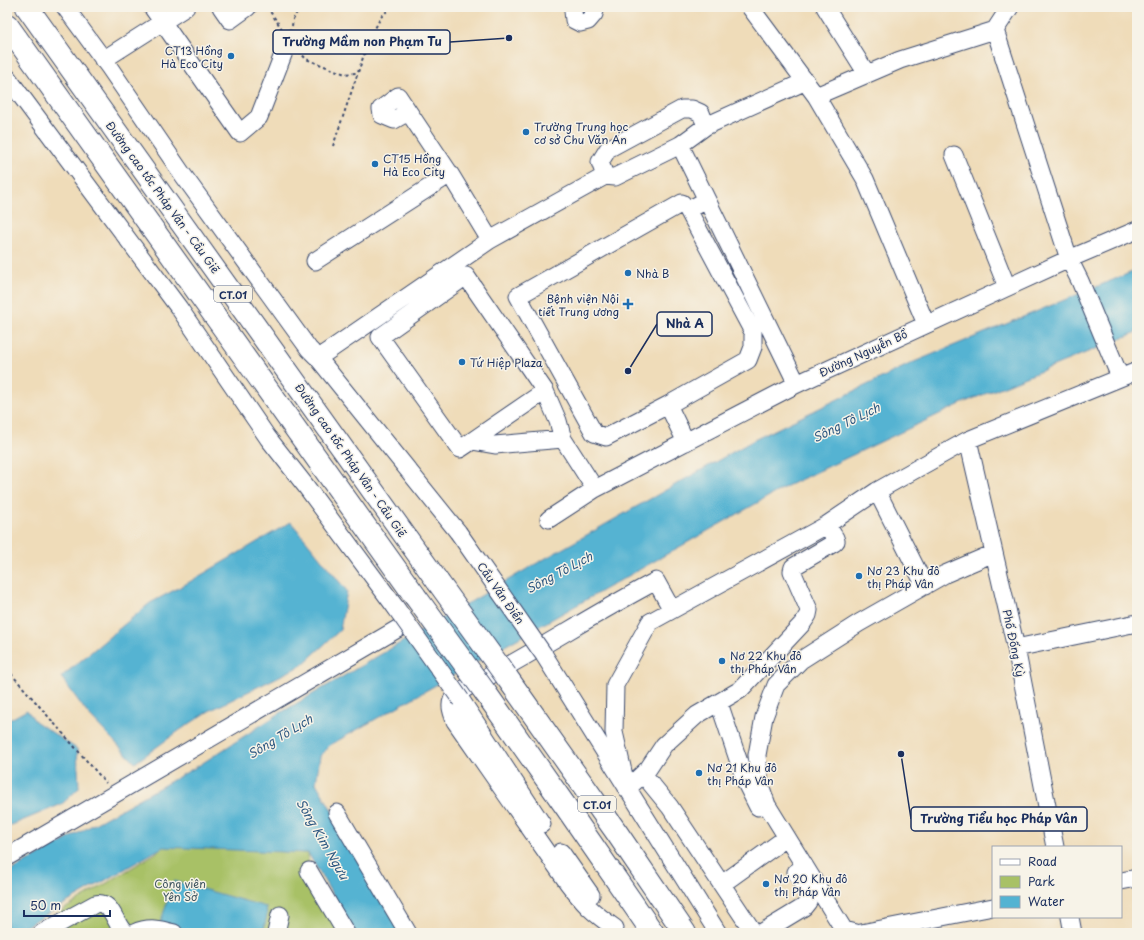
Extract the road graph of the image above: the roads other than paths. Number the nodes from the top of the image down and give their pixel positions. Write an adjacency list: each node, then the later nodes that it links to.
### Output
1 (27, 7): 78 (highway, Đường cao tốc Pháp Vân - Cầu Giẽ / CT.01, bridge)
2 (65, 7): 16 (street, Cầu Văn Điển)
3 (152, 7): 12 (street)
4 (186, 7): 12 (street)
5 (221, 7): 6 (street)
6 (248, 7)
7 (574, 7): 8 (street)
8 (596, 7)
9 (750, 7): 19 (street)
10 (826, 7): 17 (street)
11 (1010, 7): 14 (street)
12 (163, 22): 15 (street); 16 (street)
13 (7, 25): 77 (highway, CT.01, bridge)
14 (995, 30): 17 (street); 31 (street)
15 (289, 39)
16 (103, 60): 35 (street, Cầu Văn Điển)
17 (867, 74): 20 (street)
18 (7, 77): 69 (street, bridge)
19 (806, 81): 20 (street); 22 (street)
20 (816, 96): 34 (street)
21 (408, 112): 25 (street)
22 (706, 126): 23 (street); 26 (street)
23 (680, 145): 26 (street); 27 (street)
24 (954, 155): 33 (street)
25 (450, 174): 30 (street); 32 (street)
26 (605, 176): 30 (street)
27 (707, 200): 28 (street); 38 (street)
28 (688, 210): 40 (street); 40 (street)
29 (1137, 230): 31 (street, Đường Nguyễn Bồ)
30 (490, 240): 35 (street)
31 (1069, 259): 33 (street, Đường Nguyễn Bồ); 37 (street)
32 (315, 261)
33 (1007, 287): 34 (street, Đường Nguyễn Bồ)
34 (926, 324): 38 (street, Đường Nguyễn Bồ)
35 (318, 358): 57 (street, Cầu Văn Điển, bridge)
36 (1137, 370): 37 (street)
37 (1120, 377): 42 (street)
38 (797, 384): 44 (street, Đường Nguyễn Bồ)
39 (545, 391): 41 (street); 43 (street); 43 (street)
40 (668, 405): 44 (street)
41 (563, 439): 43 (street); 45 (street)
42 (968, 440): 46 (street); 49 (street, Phố Đống Kỳ)
43 (472, 441)
44 (686, 442): 45 (street, Đường Nguyễn Bồ)
45 (595, 489): 47 (street, Đường Nguyễn Bồ)
46 (877, 491): 48 (street); 50 (street)
47 (549, 519)
48 (827, 525): 51 (street); 55 (street)
49 (994, 553): 50 (street); 54 (street, Phố Đống Kỳ)
50 (925, 586): 82 (street)
51 (672, 610): 57 (street); 69 (street)
52 (1137, 623): 54 (street)
53 (399, 628): 61 (street)
54 (1016, 648): 60 (street, Phố Đống Kỳ)
55 (719, 703): 56 (street); 59 (street)
56 (643, 774): 57 (street); 65 (street)
57 (627, 789): 79 (street, Cầu Văn Điển)
58 (337, 813): 76 (street)
59 (779, 843): 65 (street); 81 (street)
60 (1055, 846)
61 (7, 857)
62 (309, 872): 75 (street)
63 (1137, 878): 64 (street)
64 (1122, 881)
65 (722, 884): 80 (street)
66 (992, 907): 83 (street)
67 (280, 915): 74 (street)
68 (1070, 918): 84 (street)
69 (616, 930)
70 (42, 933): 71 (street)
71 (125, 933)
72 (134, 933): 73 (street)
73 (174, 933)
74 (276, 933)
75 (346, 933)
76 (408, 933)
77 (653, 933)
78 (685, 933)
79 (718, 933)
80 (754, 933)
81 (761, 933)
82 (856, 933)
83 (861, 933)
84 (1073, 933)

